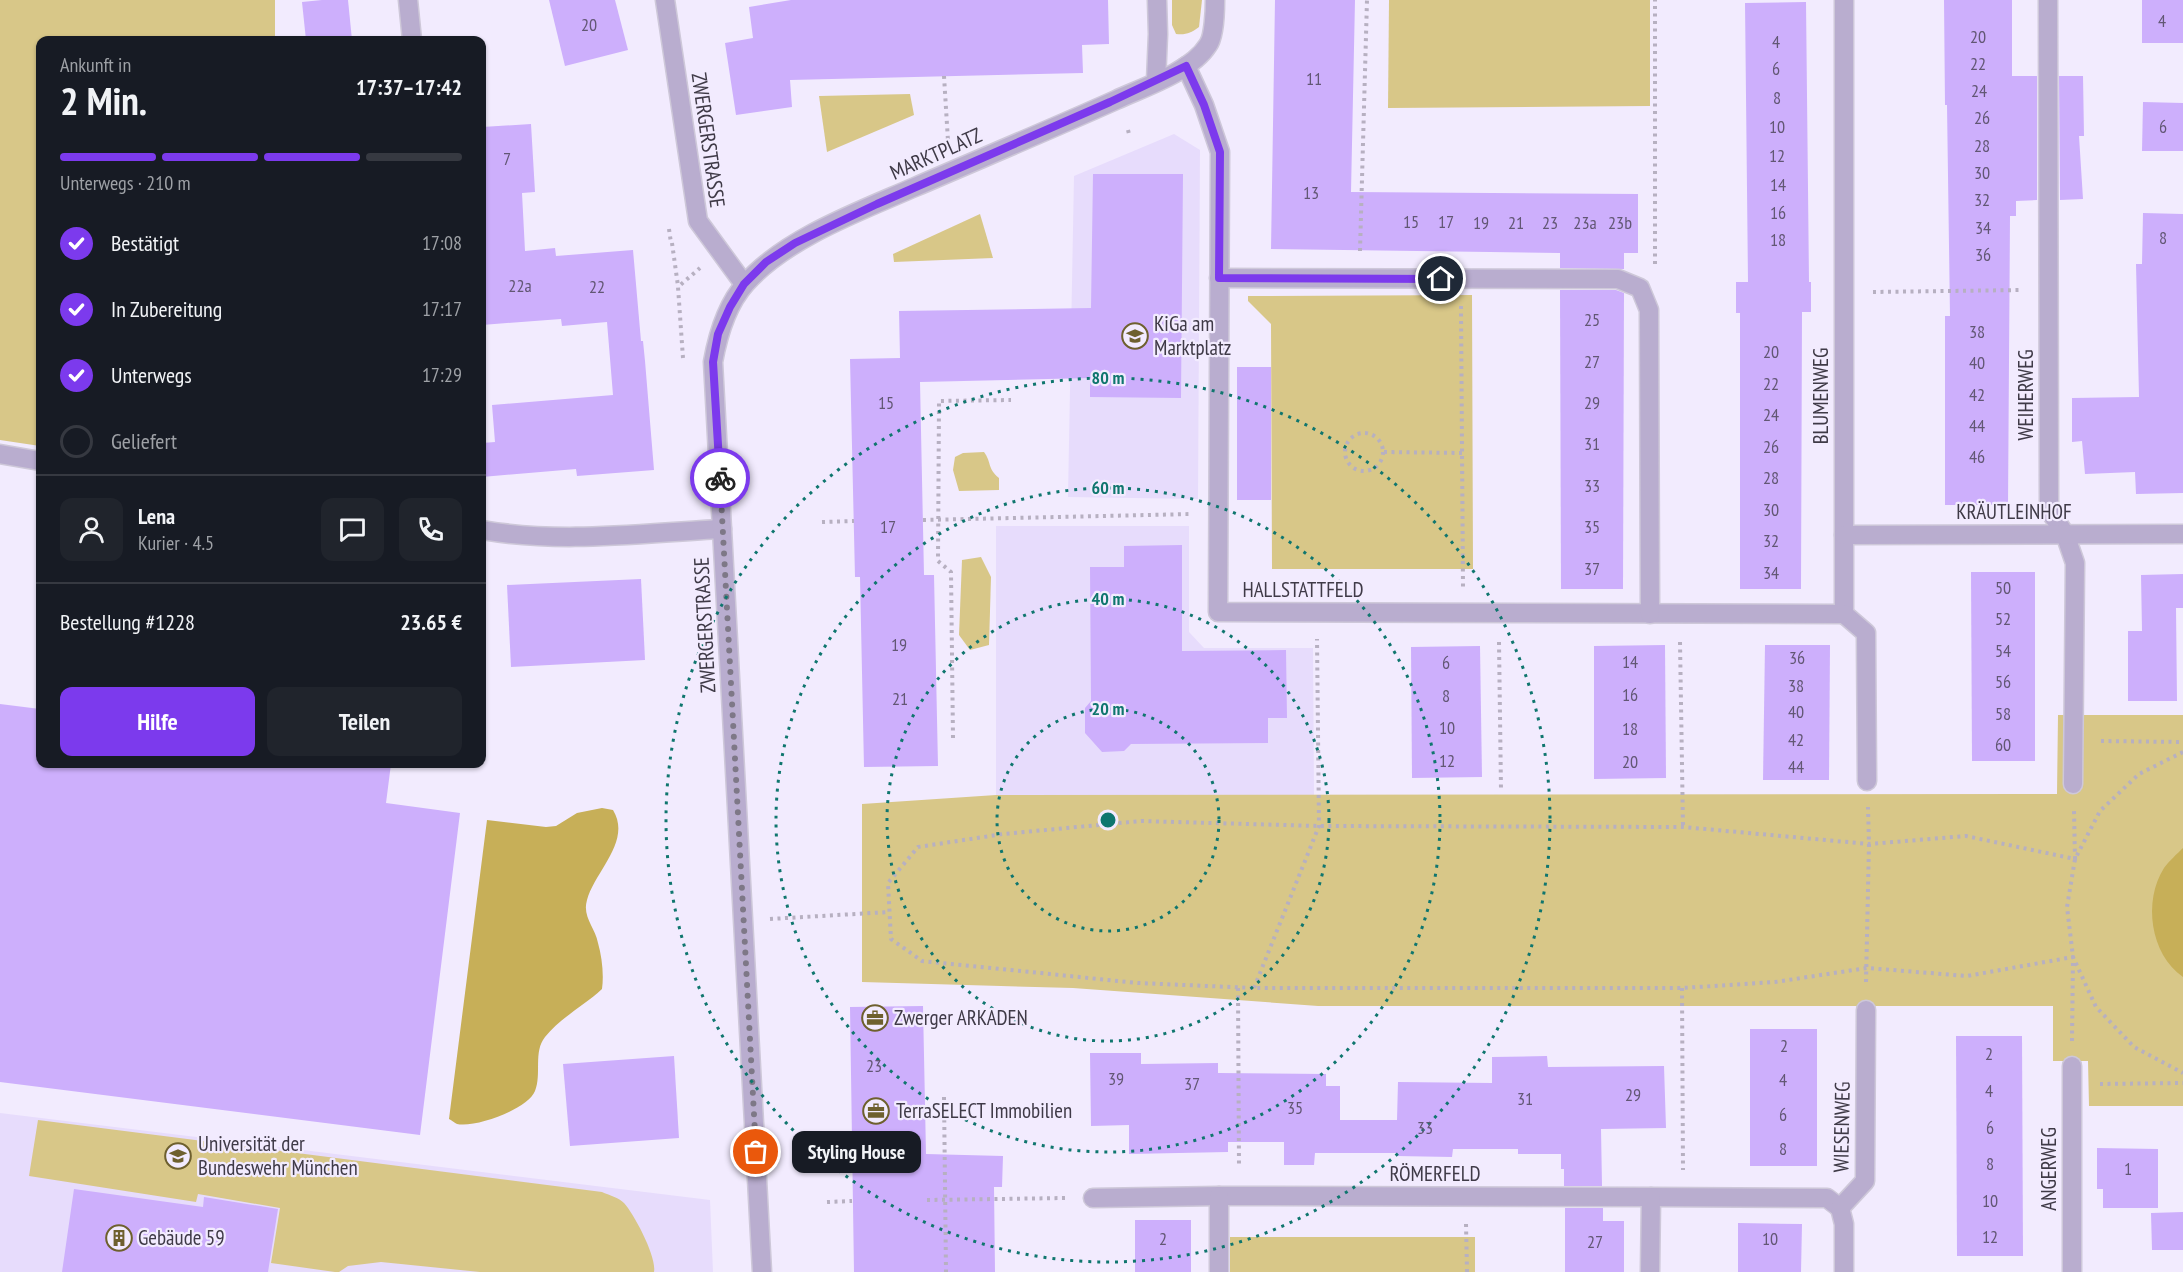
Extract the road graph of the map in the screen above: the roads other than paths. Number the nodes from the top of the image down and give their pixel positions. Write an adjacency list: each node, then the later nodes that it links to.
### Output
1 (408, 0): 7 (street)
2 (665, 0): 11 (street, ZWERGERSTRASSE)
3 (1157, 0): 9 (street)
4 (1215, 0): 8 (street, MARKTPLATZ)
5 (1844, 0): 18 (street, BLUMENWEG)
6 (2048, 0): 16 (street, WEIHERWEG)
7 (412, 36)
8 (1186, 66): 9 (street, MARKTPLATZ); 10 (street, HALLSTATTFELD)
9 (1156, 81): 11 (street, MARKTPLATZ)
10 (1219, 278): 19 (street); 19 (street, HALLSTATTFELD)
11 (744, 284): 14 (street, ZWERGERSTRASSE)
12 (0, 454): 13 (street)
13 (36, 461)
14 (723, 529): 15 (street); 29 (street, ZWERGERSTRASSE)
15 (486, 531)
16 (2065, 534): 17 (street, KRÄUTLEINHOF); 18 (street, KRÄUTLEINHOF); 22 (street, WEIHERWEG)
17 (2183, 534)
18 (1844, 535): 20 (street, BLUMENWEG)
19 (1650, 614): 20 (street, HALLSTATTFELD)
20 (1844, 614): 21 (street)
21 (1867, 781)
22 (2073, 784)
23 (1866, 1010): 28 (street, WIESENWEG)
24 (2072, 1066): 33 (street, ANGERWEG)
25 (1219, 1196): 26 (street, RÖMERFELD); 27 (street, RÖMERFELD); 30 (street)
26 (1651, 1197): 28 (street, RÖMERFELD); 31 (street)
27 (1094, 1198)
28 (1840, 1208): 32 (street)
29 (762, 1272)
30 (1219, 1272)
31 (1650, 1272)
32 (1844, 1272)
33 (2072, 1272)

